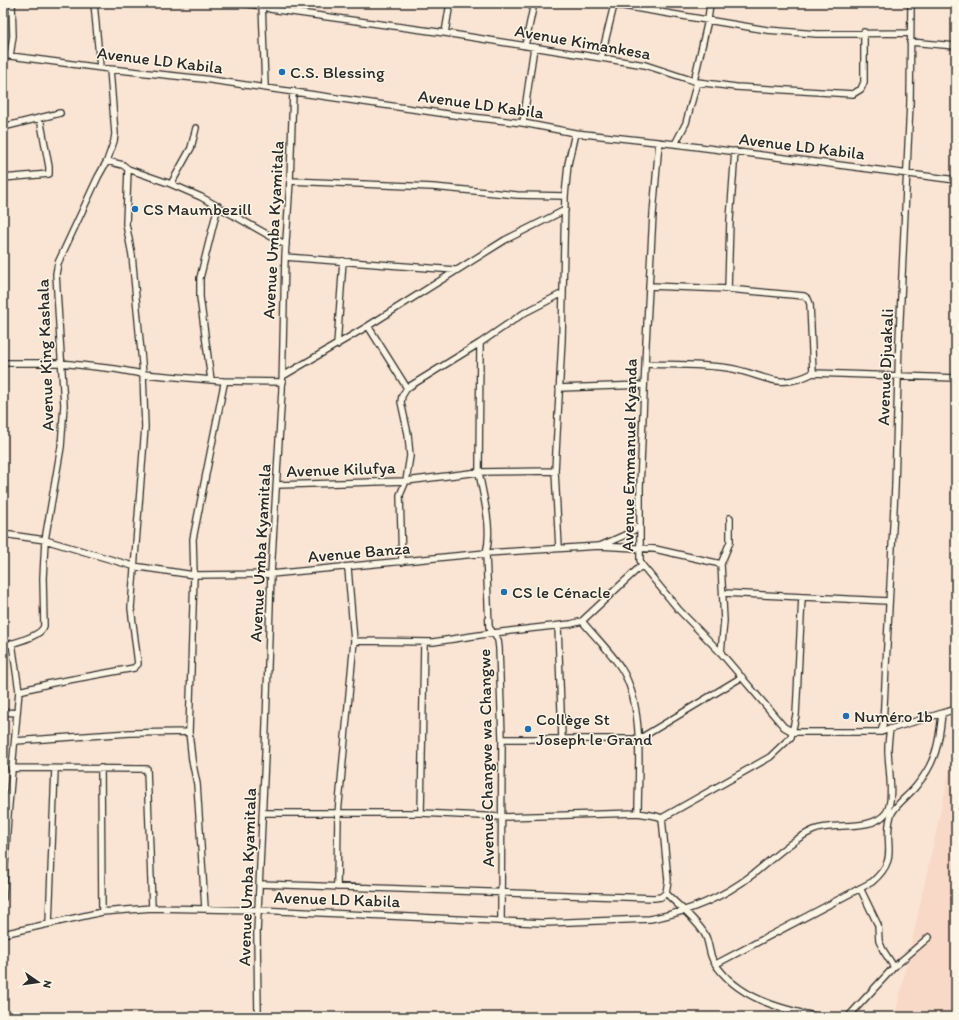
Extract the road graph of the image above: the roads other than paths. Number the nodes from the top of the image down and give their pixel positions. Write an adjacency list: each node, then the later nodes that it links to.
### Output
1 (12, 3): 20 (street)
2 (94, 3): 22 (street)
3 (243, 3): 9 (street, Avenue Kimankesa)
4 (450, 3): 13 (street)
5 (534, 3): 16 (street)
6 (605, 3): 10 (street)
7 (710, 3): 11 (street)
8 (911, 3): 14 (street, Avenue Djuakali)
9 (262, 4): 13 (street, Avenue Kimankesa); 25 (street)
10 (617, 5): 11 (street); 21 (street)
11 (708, 20): 12 (street); 24 (street)
12 (864, 32): 14 (street); 24 (street, Avenue Kimankesa)
13 (445, 33): 16 (street, Avenue Kimankesa)
14 (910, 33): 15 (street, Avenue Djuakali)
15 (910, 42): 17 (street); 38 (street, Avenue Djuakali)
16 (525, 46): 18 (street, Avenue Kimankesa)
17 (956, 46)
18 (534, 47): 21 (street, Avenue Kimankesa); 29 (street)
19 (3, 55): 20 (street, Avenue LD Kabila)
20 (10, 56): 22 (street, Avenue LD Kabila)
21 (601, 58): 24 (street, Avenue Kimankesa)
22 (100, 67): 23 (street, Avenue LD Kabila)
23 (110, 69): 25 (street, Avenue LD Kabila); 36 (street, Avenue King Kashala)
24 (695, 81): 34 (street)
25 (264, 87): 26 (street, Avenue LD Kabila)
26 (293, 91): 29 (street, Avenue LD Kabila); 41 (street, Avenue Umba Kyamitala)
27 (60, 113): 28 (street)
28 (40, 118): 30 (street); 39 (street)
29 (523, 123): 32 (street, Avenue LD Kabila)
30 (3, 127)
31 (196, 128): 42 (street)
32 (575, 132): 33 (street, Avenue LD Kabila); 43 (street)
33 (659, 142): 34 (street, Avenue LD Kabila); 50 (street, Avenue Emmanuel Kyanda)
34 (674, 144): 35 (street, Avenue LD Kabila)
35 (735, 152): 38 (street, Avenue LD Kabila); 51 (street)
36 (107, 161): 37 (street); 57 (street, Avenue King Kashala)
37 (128, 169): 42 (street); 60 (street)
38 (908, 174): 40 (street, Avenue LD Kabila); 61 (street, Avenue Djuakali)
39 (3, 178)
40 (956, 180)
41 (290, 181): 43 (street); 46 (street, Avenue Umba Kyamitala)
42 (171, 184): 44 (street)
43 (565, 196): 45 (street)
44 (218, 206): 46 (street); 64 (street)
45 (565, 210): 49 (street); 52 (street)
46 (286, 245): 47 (street, Avenue Umba Kyamitala)
47 (285, 257): 48 (street); 63 (street, Avenue Umba Kyamitala)
48 (343, 261): 49 (street); 55 (street)
49 (455, 270): 53 (street)
50 (649, 286): 51 (street); 58 (street, Avenue Emmanuel Kyanda)
51 (728, 289): 59 (street)
52 (563, 293): 54 (street); 68 (street)
53 (368, 326): 55 (street); 67 (street)
54 (480, 343): 67 (street); 70 (street, Avenue Changwe wa Changwe)
55 (337, 345): 63 (street)
56 (3, 363): 57 (street)
57 (62, 363): 60 (street); 76 (street, Avenue King Kashala)
58 (645, 364): 59 (street); 66 (street, Avenue Emmanuel Kyanda)
59 (813, 372): 61 (street)
60 (143, 374): 64 (street); 84 (street)
61 (898, 377): 62 (street); 90 (street, Avenue Djuakali)
62 (956, 378)
63 (283, 379): 65 (street); 72 (street, Avenue Umba Kyamitala)
64 (211, 380): 65 (street)
65 (223, 381): 87 (street)
66 (644, 385): 68 (street); 74 (street, Avenue Emmanuel Kyanda)
67 (407, 388): 71 (street)
68 (560, 388): 69 (street)
69 (555, 471): 70 (street, Avenue Kilufya); 78 (street)
70 (479, 472): 71 (street, Avenue Kilufya); 80 (street, Avenue Changwe wa Changwe)
71 (406, 481): 72 (street, Avenue Kilufya); 81 (street)
72 (277, 485): 86 (street, Avenue Umba Kyamitala)
73 (730, 518): 82 (street)
74 (639, 527): 77 (street); 79 (street, Avenue Emmanuel Kyanda)
75 (3, 534): 76 (street, Avenue Banza)
76 (45, 540): 84 (street, Avenue Banza); 95 (street, Avenue King Kashala)
77 (599, 546): 78 (street, Avenue Banza); 79 (street, Avenue Banza)
78 (559, 548): 80 (street, Avenue Banza)
79 (639, 548): 82 (street, Avenue Banza); 83 (street, Avenue Emmanuel Kyanda)
80 (486, 553): 81 (street, Avenue Banza); 93 (street, Avenue Changwe wa Changwe)
81 (402, 562): 85 (street, Avenue Banza)
82 (721, 564): 88 (street)
83 (642, 565): 91 (street); 98 (street, Avenue Emmanuel Kyanda)
84 (133, 566): 87 (street, Avenue Banza); 100 (street)
85 (348, 568): 86 (street, Avenue Banza); 94 (street)
86 (271, 574): 87 (street, Avenue Banza); 117 (street, Avenue Umba Kyamitala)
87 (194, 575): 106 (street)
88 (723, 594): 89 (street); 98 (street)
89 (802, 597): 90 (street); 107 (street)
90 (888, 601): 108 (street, Avenue Djuakali)
91 (582, 621): 92 (street); 111 (street)
92 (558, 626): 93 (street); 110 (street)
93 (493, 633): 96 (street); 109 (street, Avenue Changwe wa Changwe)
94 (354, 641): 96 (street); 120 (street)
95 (12, 643): 97 (street); 100 (street)
96 (424, 643): 118 (street)
97 (3, 646)
98 (721, 654): 99 (street, Avenue Emmanuel Kyanda)
99 (742, 677): 107 (street, Avenue Emmanuel Kyanda); 111 (street)
100 (19, 691): 103 (street)
101 (956, 709): 104 (street)
102 (3, 712): 103 (street)
103 (17, 713): 112 (street)
104 (942, 714): 105 (street); 116 (street, Avenue LD Kabila)
105 (890, 729): 108 (street); 116 (street)
106 (189, 732): 112 (street); 130 (street)
107 (793, 732): 108 (street); 122 (street)
108 (881, 732)
109 (502, 739): 110 (street); 121 (street, Avenue Changwe wa Changwe)
110 (562, 739): 111 (street)
111 (639, 739): 119 (street)
112 (15, 741): 113 (street)
113 (12, 768): 115 (street); 128 (street)
114 (101, 768): 115 (street); 129 (street); 133 (street)
115 (55, 769): 135 (street)
116 (890, 812): 125 (street); 132 (street, Avenue LD Kabila)
117 (263, 813): 120 (street); 123 (street, Avenue Umba Kyamitala)
118 (421, 813): 120 (street); 121 (street)
119 (638, 813): 121 (street); 122 (street)
120 (338, 814): 124 (street)
121 (502, 817): 126 (street, Avenue Changwe wa Changwe)
122 (662, 818): 127 (street)
123 (259, 884): 124 (street, Avenue LD Kabila); 131 (street, Avenue Umba Kyamitala)
124 (338, 887): 126 (street, Avenue LD Kabila)
125 (860, 888): 138 (street); 139 (street)
126 (502, 893): 127 (street, Avenue LD Kabila); 134 (street)
127 (666, 893): 132 (street)
128 (3, 898)
129 (152, 908): 130 (street, Avenue LD Kabila); 133 (street, Avenue LD Kabila)
130 (205, 908): 131 (street, Avenue LD Kabila)
131 (258, 910): 134 (street, Avenue LD Kabila); 140 (street, Avenue Umba Kyamitala)
132 (683, 910): 134 (street, Avenue LD Kabila); 138 (street)
133 (102, 912): 135 (street, Avenue LD Kabila)
134 (501, 920)
135 (49, 924): 136 (street, Avenue LD Kabila)
136 (3, 934)
137 (929, 937): 139 (street)
138 (716, 964): 141 (street)
139 (894, 967): 142 (street)
140 (258, 1017)
141 (819, 1017)
142 (848, 1017)

